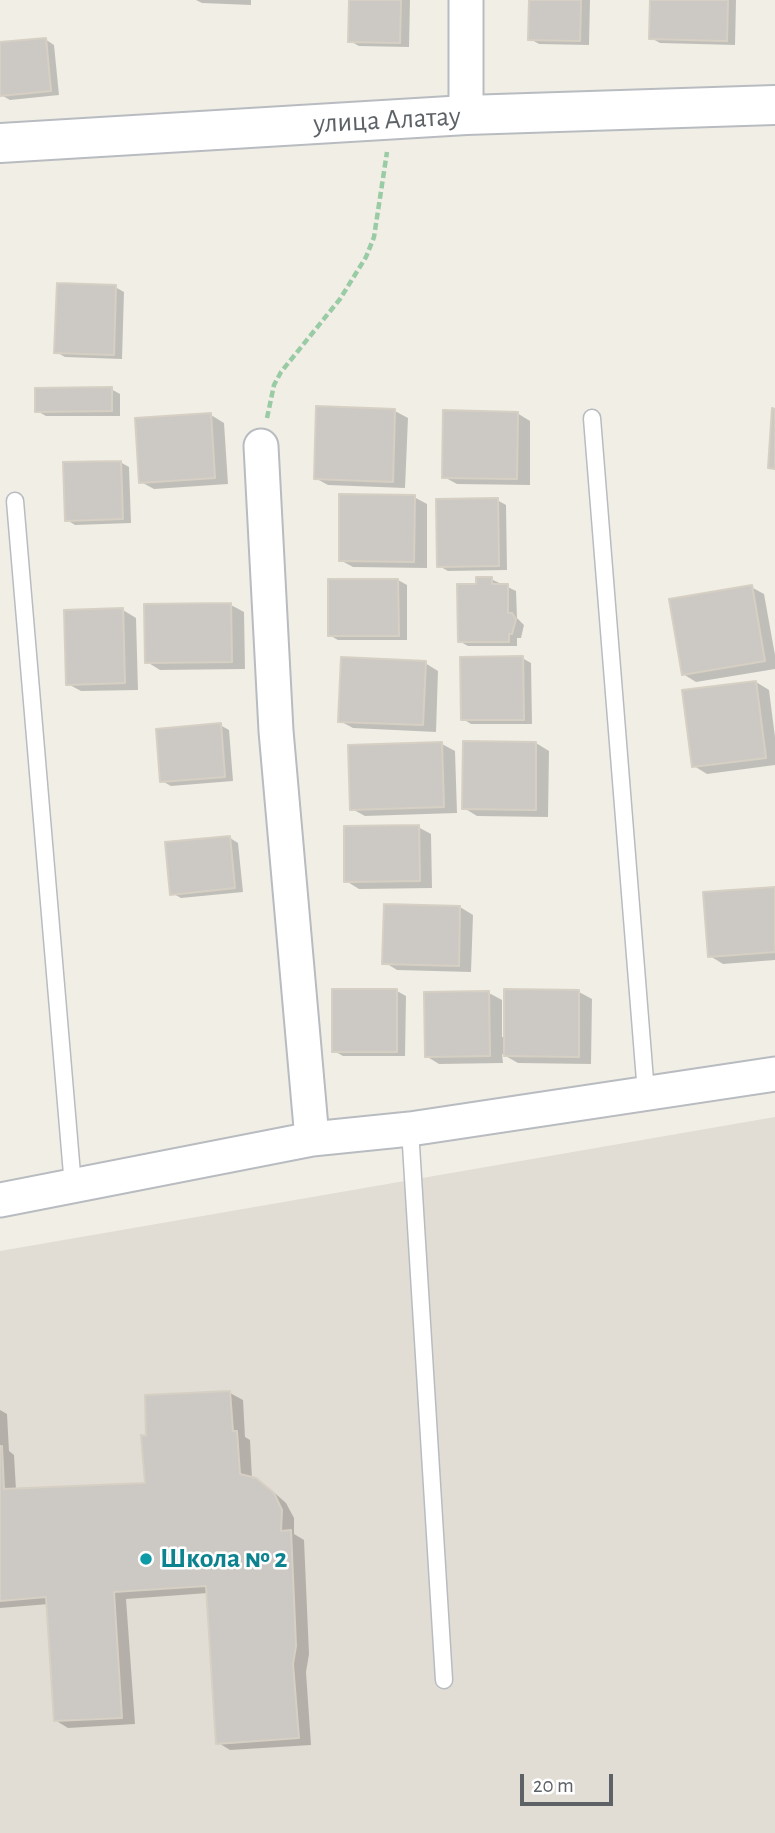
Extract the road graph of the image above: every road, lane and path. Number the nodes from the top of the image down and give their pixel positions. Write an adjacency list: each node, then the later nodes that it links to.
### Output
1 (466, 0): 3 (street)
2 (775, 104): 3 (street, улица Алатау)
3 (466, 115): 4 (street, улица Алатау)
4 (394, 119): 5 (street, улица Алатау); 7 (path)
5 (0, 142)
6 (592, 418): 10 (lane)
7 (261, 446): 12 (street)
8 (15, 501): 13 (lane)
9 (775, 1074): 10 (street)
10 (646, 1093): 11 (street)
11 (410, 1129): 12 (street); 15 (lane)
12 (312, 1139): 13 (street)
13 (73, 1186): 14 (street)
14 (0, 1200)
15 (444, 1680)

